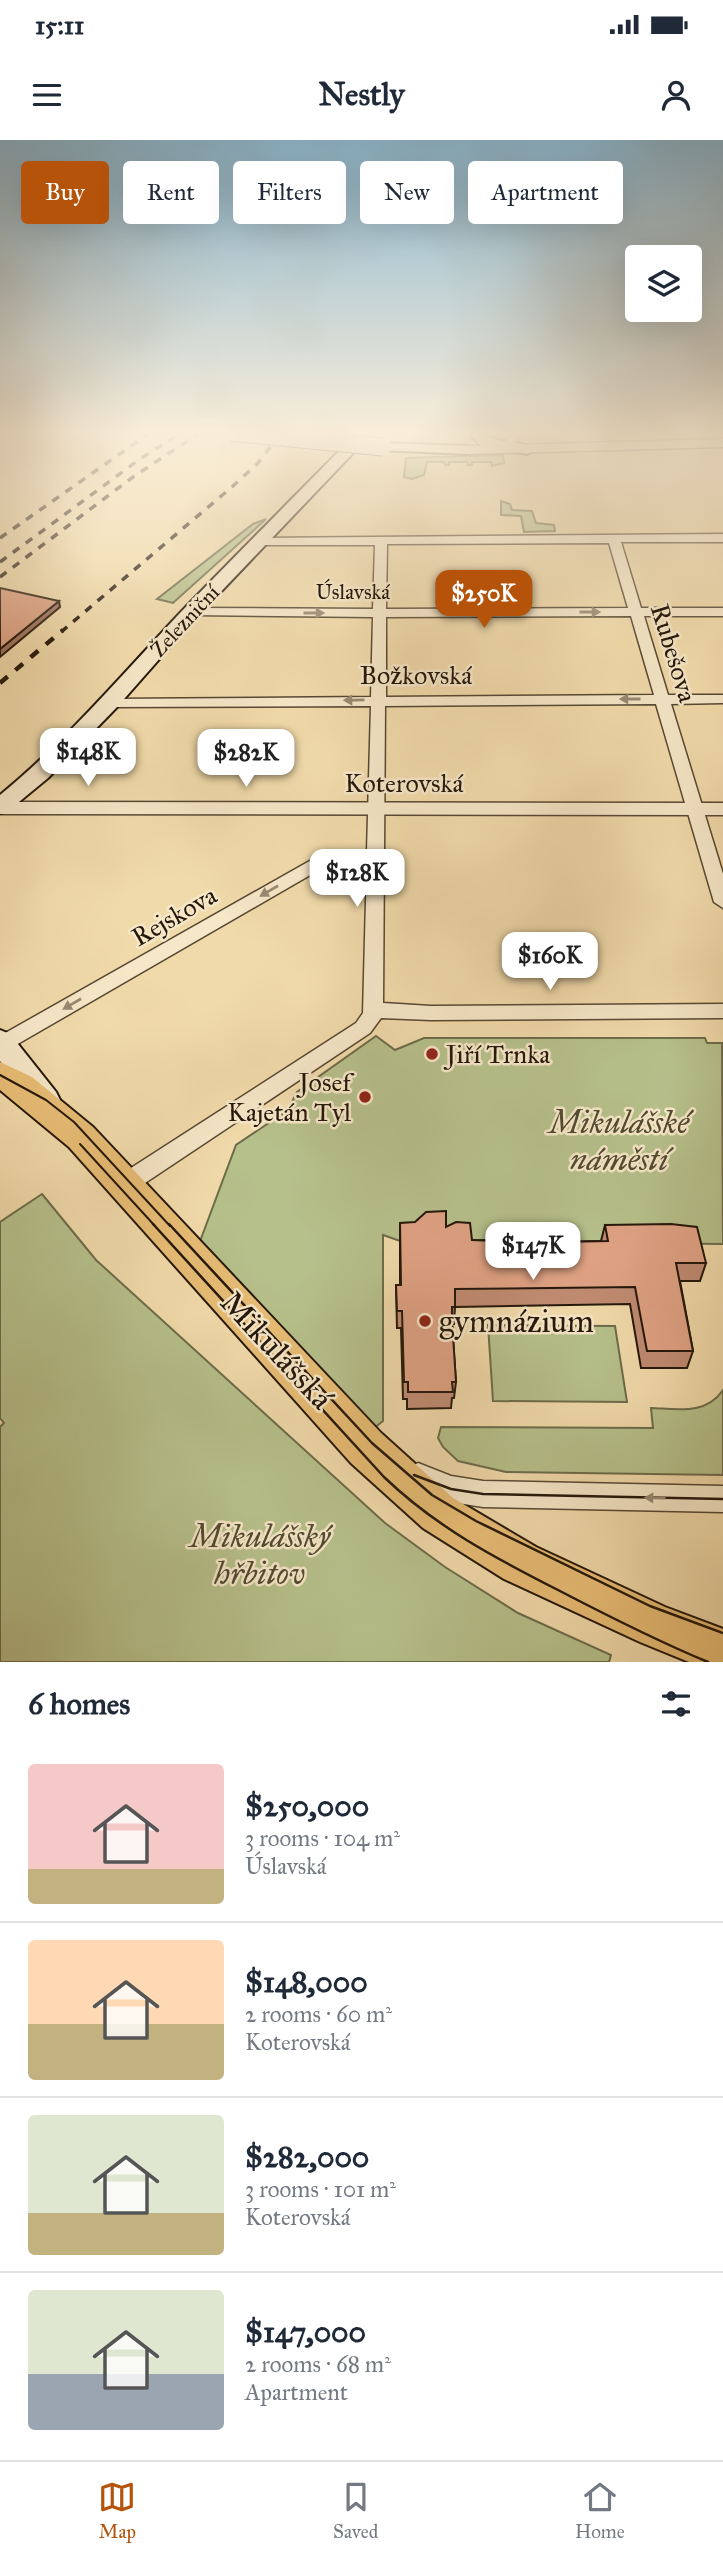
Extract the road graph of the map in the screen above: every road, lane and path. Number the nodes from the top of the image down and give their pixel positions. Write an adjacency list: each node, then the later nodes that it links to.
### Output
1 (298, 503): 5 (main road, Železniční)
2 (723, 538): 3 (street)
3 (614, 539): 4 (street); 7 (street, Rubešova)
4 (381, 541): 5 (street); 9 (street)
5 (261, 542): 6 (main road, Železniční)
6 (193, 611): 9 (street, Úslavská, one-way to 9); 13 (main road, Železniční)
7 (636, 612): 8 (street, Úslavská); 9 (street, Úslavská, one-way to 7); 10 (street, Rubešova)
8 (723, 612)
9 (380, 613): 12 (street)
10 (662, 699): 11 (street, Božkovská); 12 (street, Božkovská, one-way to 12); 16 (street, Rubešova)
11 (723, 699)
12 (379, 700): 13 (street, Božkovská, one-way to 13); 15 (street)
13 (110, 702): 14 (main road, Železniční)
14 (0, 807): 15 (street, Koterovská)
15 (378, 809): 16 (street, Koterovská); 18 (street)
16 (695, 809): 17 (street, Koterovská); 19 (street, Rubešova)
17 (723, 809)
18 (377, 856): 20 (street); 22 (street, Rejskova, one-way to 22)
19 (723, 902)
20 (376, 1010): 21 (street); 25 (street)
21 (723, 1011)
22 (1, 1053): 24 (main road, Mikulášská)
23 (0, 1091): 24 (main road, Mikulášská)
24 (54, 1113): 25 (main road, Mikulášská)
25 (125, 1184): 26 (main road, Mikulášská)
26 (366, 1448): 27 (street, one-way to 26); 28 (main road, Mikulášská)
27 (723, 1499)
28 (723, 1652)

